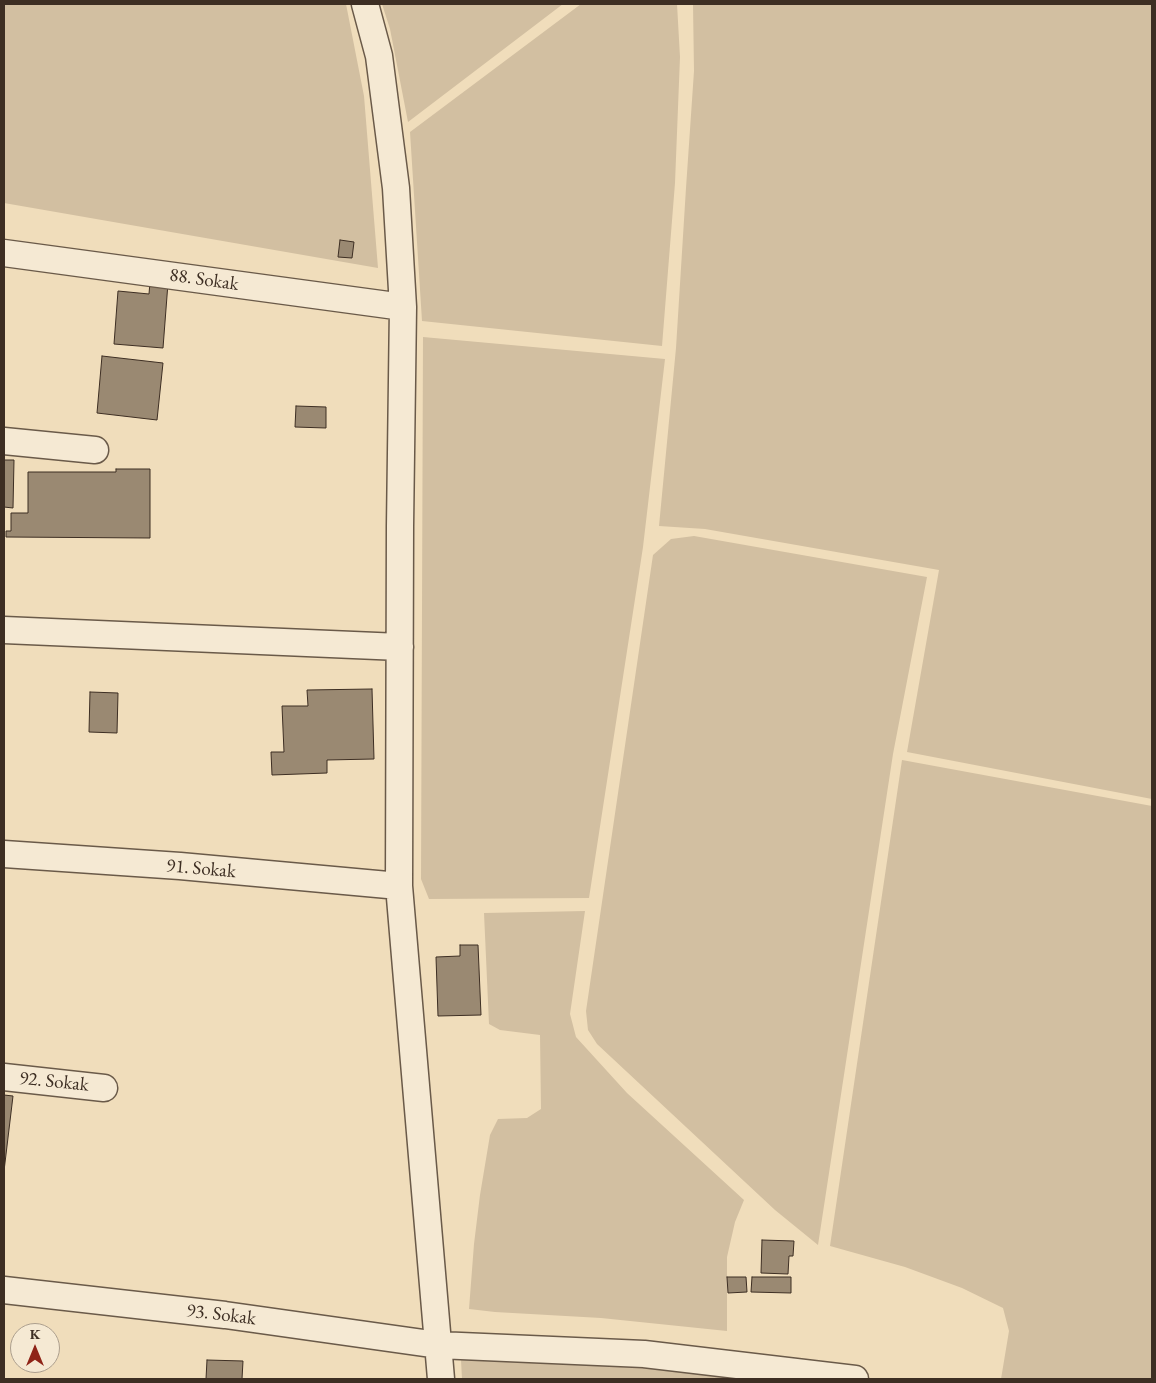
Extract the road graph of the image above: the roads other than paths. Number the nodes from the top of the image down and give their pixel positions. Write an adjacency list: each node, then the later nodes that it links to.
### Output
1 (365, 4): 3 (street)
2 (4, 252): 3 (street, 88. Sokak)
3 (403, 307): 7 (street)
4 (4, 441): 5 (street)
5 (95, 450)
6 (4, 630): 7 (street)
7 (400, 647): 9 (street)
8 (4, 854): 9 (street, 91. Sokak)
9 (399, 886): 13 (street)
10 (4, 1077): 11 (street, 92. Sokak)
11 (104, 1088)
12 (4, 1290): 13 (street, 93. Sokak)
13 (438, 1345): 14 (street); 15 (street, 93. Sokak)
14 (441, 1379)
15 (855, 1379)

